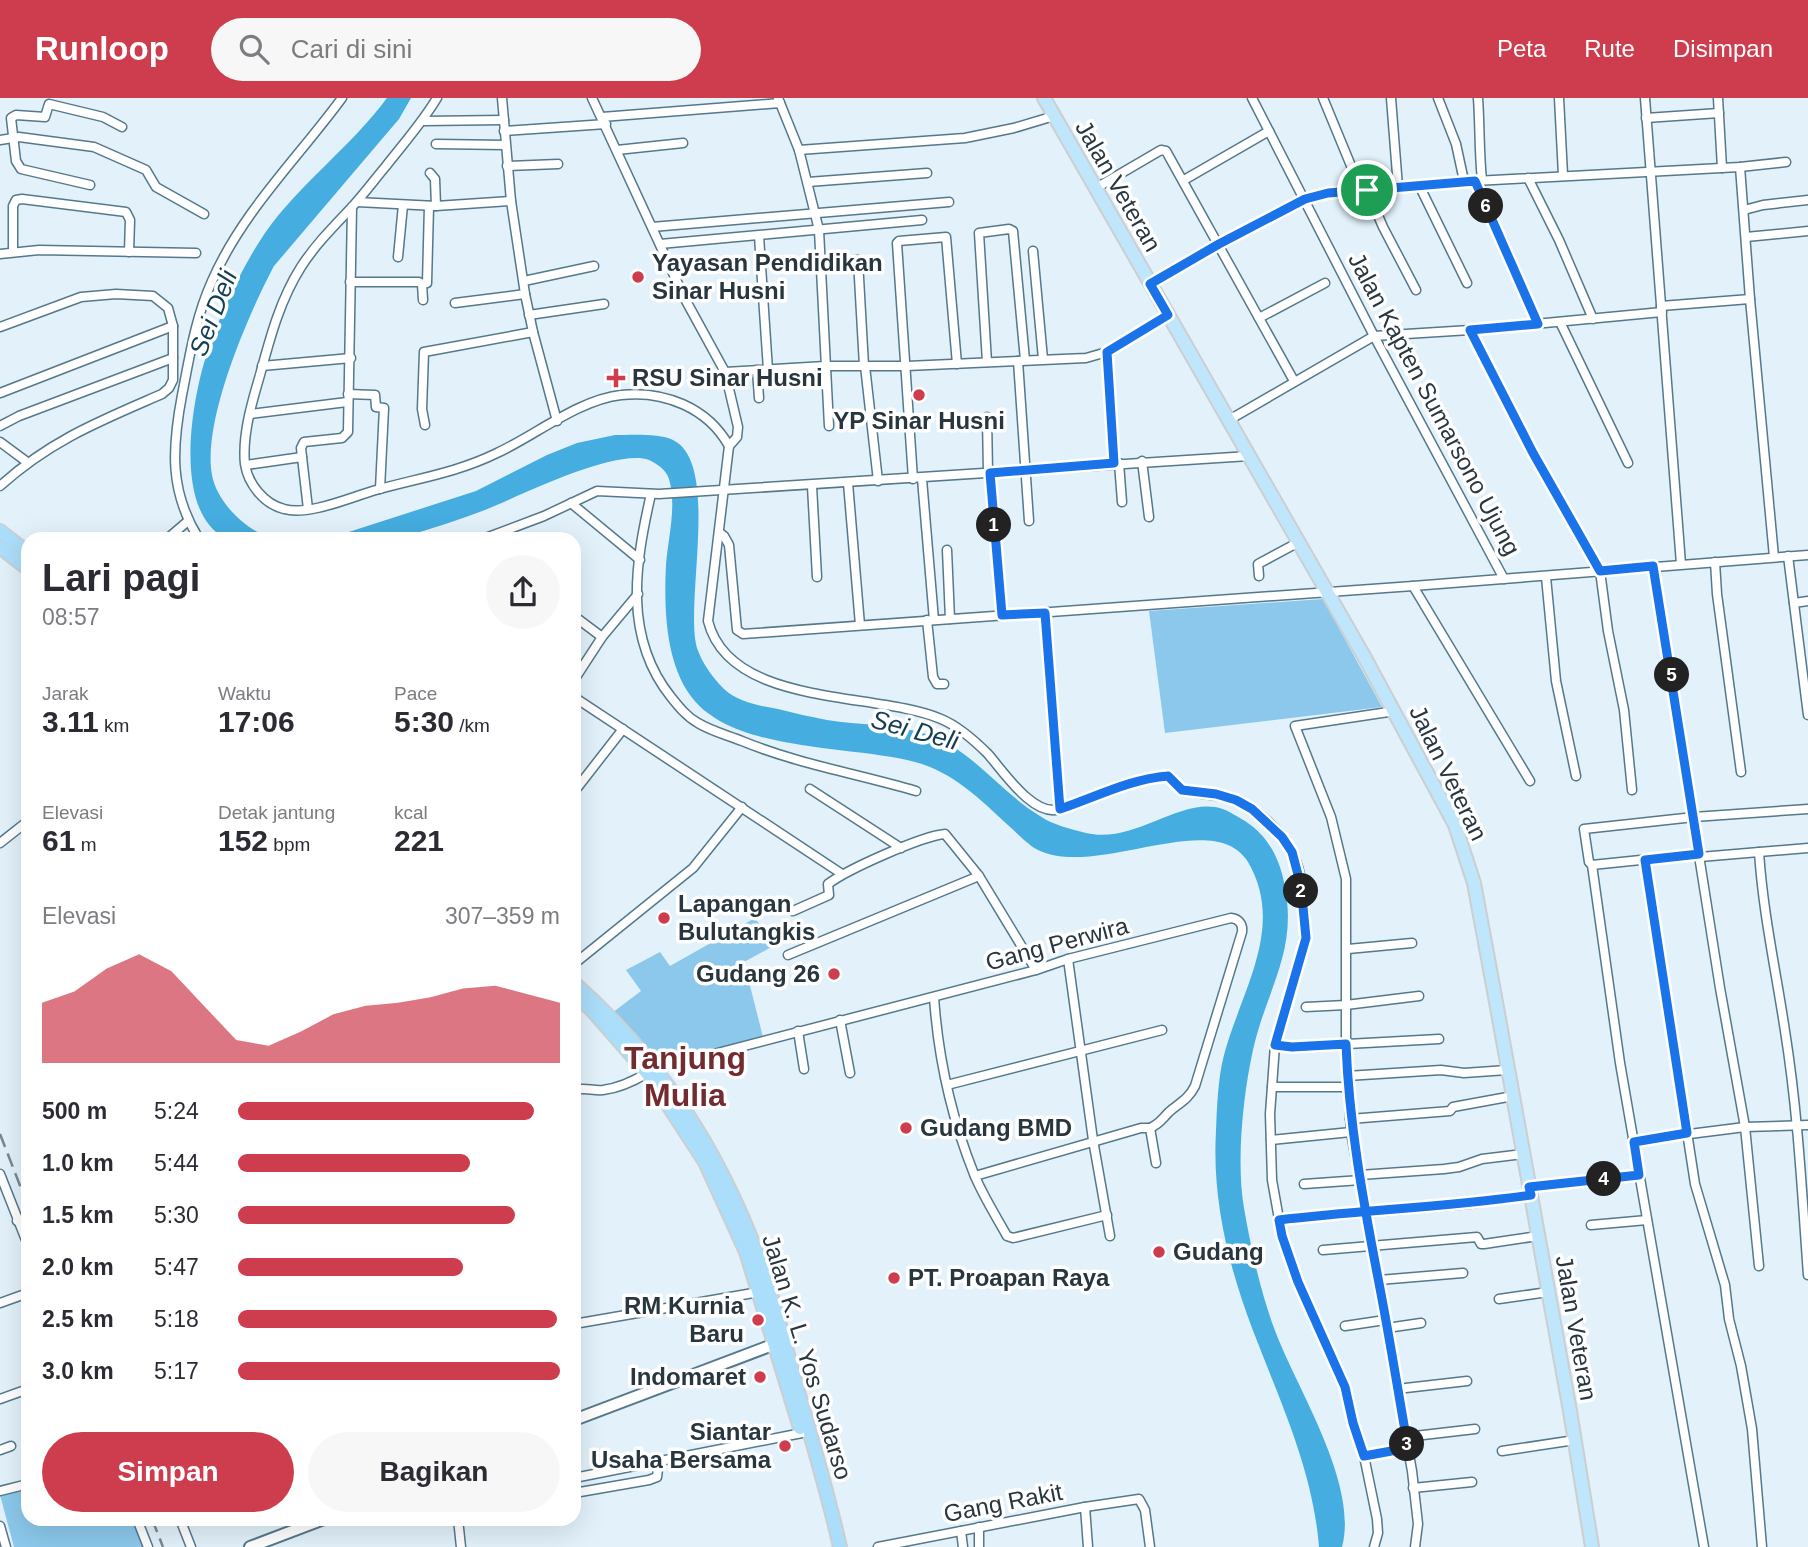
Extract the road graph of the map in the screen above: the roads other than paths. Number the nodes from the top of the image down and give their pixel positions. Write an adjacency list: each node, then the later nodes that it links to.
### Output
1 (342, 98): 149 (street)
2 (436, 98): 19 (street)
3 (502, 98): 18 (street)
4 (593, 98): 20 (street)
5 (1044, 98): 16 (main road, Jalan Veteran)
6 (1252, 98): 23 (street, Jalan Kapten Sumarsono Ujung)
7 (1324, 98): 49 (street)
8 (1391, 98): 47 (street)
9 (1438, 98): 43 (street)
10 (1478, 98): 42 (street)
11 (1559, 98): 39 (street)
12 (1644, 98): 17 (street)
13 (1718, 98): 15 (street)
14 (779, 101): 20 (street); 30 (street)
15 (1719, 113): 17 (street); 35 (street)
16 (1054, 116): 30 (street); 48 (main road, Jalan Veteran)
17 (1646, 118): 36 (street)
18 (504, 120): 19 (street); 22 (street)
19 (423, 121): 54 (street)
20 (604, 121): 22 (street); 29 (street)
21 (122, 127): 24 (street)
22 (504, 131): 28 (street)
23 (1269, 131): 41 (street); 50 (street, Jalan Kapten Sumarsono Ujung)
24 (13, 137): 25 (street); 45 (street); 59 (street)
25 (0, 140)
26 (683, 142): 29 (street)
27 (436, 144): 28 (street)
28 (505, 145): 33 (street)
29 (617, 150): 61 (street)
30 (799, 150): 44 (street)
31 (1786, 162): 34 (street)
32 (558, 164): 33 (street)
33 (507, 166): 52 (street)
34 (1741, 167): 35 (street); 57 (street)
35 (1722, 168): 36 (street)
36 (1650, 172): 39 (street); 88 (street)
37 (430, 173): 56 (street)
38 (928, 173): 44 (street)
39 (1563, 175): 40 (street)
40 (1528, 178): 42 (street); 92 (street)
41 (1184, 180): 48 (street); 67 (street)
42 (1478, 180): 43 (street); 94 (street)
43 (1464, 181): 46 (street)
44 (808, 182): 58 (street)
45 (90, 185)
46 (1419, 186): 47 (street); 79 (street)
47 (1398, 187): 49 (street)
48 (1096, 188): 81 (main road, Jalan Veteran)
49 (1364, 190): 50 (street); 82 (street)
50 (1305, 199): 67 (street); 99 (street, Jalan Kapten Sumarsono Ujung)
51 (1808, 200): 57 (street)
52 (511, 201): 56 (street); 76 (street)
53 (949, 202): 58 (street)
54 (354, 204): 55 (street); 77 (street); 107 (street)
55 (403, 205): 56 (street); 73 (street)
56 (433, 205): 80 (street)
57 (1744, 210): 65 (street)
58 (815, 212): 61 (street); 62 (street)
59 (204, 214)
60 (922, 220): 62 (street)
61 (652, 228): 66 (street)
62 (819, 230): 64 (street); 74 (street)
63 (1808, 231): 65 (street)
64 (759, 236): 66 (street); 112 (street)
65 (1745, 237): 84 (street)
66 (660, 244): 113 (street)
67 (1219, 244): 81 (street); 91 (street)
68 (1033, 251): 103 (street)
69 (13, 252): 70 (street); 70 (street); 72 (street)
70 (129, 252): 71 (street)
71 (196, 253)
72 (0, 254)
73 (398, 257)
74 (820, 262): 108 (street); 109 (street)
75 (594, 266): 76 (street)
76 (524, 281): 83 (street)
77 (350, 282): 80 (street); 102 (street)
78 (1325, 283): 91 (street)
79 (1466, 283)
80 (422, 284): 85 (street)
81 (1150, 284): 90 (main road, Jalan Veteran)
82 (1416, 290)
83 (525, 293): 86 (street); 89 (street)
84 (1749, 299): 88 (street); 161 (street)
85 (423, 300)
86 (456, 303)
87 (604, 304): 89 (street)
88 (1661, 309): 92 (street); 165 (street)
89 (529, 315): 98 (street)
90 (1168, 315): 100 (street); 120 (main road, Jalan Veteran)
91 (1259, 318): 114 (street)
92 (1592, 319): 93 (street)
93 (1560, 322): 94 (street); 132 (street)
94 (1538, 324): 97 (street)
95 (173, 326): 96 (street); 101 (street); 115 (street)
96 (0, 327)
97 (1470, 330): 99 (street); 167 (street)
98 (533, 332): 121 (street); 122 (street)
99 (1374, 336): 114 (street); 171 (street, Jalan Kapten Sumarsono Ujung)
100 (1107, 352): 103 (street); 131 (street)
101 (173, 358): 123 (street); 130 (street)
102 (351, 358): 107 (street); 116 (street)
103 (1043, 359): 104 (street)
104 (1021, 360): 105 (street); 105 (street); 134 (street)
105 (987, 362): 106 (street)
106 (957, 363): 110 (street); 110 (street)
107 (262, 366): 118 (street)
108 (825, 366): 109 (street); 112 (street); 124 (street)
109 (864, 366): 110 (street); 137 (street)
110 (906, 366): 136 (street)
111 (757, 370): 112 (street); 113 (street); 117 (street)
112 (768, 370)
113 (724, 372): 126 (street)
114 (1294, 381): 120 (street)
115 (0, 393)
116 (348, 398): 118 (street); 128 (street); 141 (street)
117 (759, 398)
118 (250, 414): 133 (street)
119 (987, 416): 135 (street)
120 (1228, 420): 127 (main road, Jalan Veteran)
121 (557, 421): 126 (street); 141 (street)
122 (425, 425)
123 (0, 426)
124 (829, 426)
125 (0, 442): 130 (street)
126 (729, 446): 142 (street)
127 (1249, 456): 129 (street); 155 (main road, Jalan Veteran)
128 (302, 457): 133 (street); 146 (street)
129 (1142, 461): 131 (street); 147 (street)
130 (27, 462): 139 (street)
131 (1116, 463): 134 (street); 145 (street)
132 (1628, 463)
133 (246, 464): 146 (street)
134 (1026, 470): 135 (street); 148 (street)
135 (989, 473): 136 (street); 178 (street)
136 (918, 479): 137 (street); 180 (street)
137 (878, 481): 138 (street)
138 (848, 483): 140 (street); 182 (street)
139 (0, 486)
140 (812, 486): 142 (street); 169 (street)
141 (380, 489): 146 (street)
142 (724, 489): 143 (street); 154 (street)
143 (655, 494): 144 (street); 162 (street)
144 (571, 502): 153 (street); 162 (street)
145 (1122, 502)
146 (308, 509)
147 (1149, 517)
148 (1029, 520)
149 (188, 521): 151 (street); 152 (street)
150 (0, 531): 157 (highway)
151 (175, 532)
152 (195, 532)
153 (502, 532)
154 (719, 532): 182 (street); 199 (street)
155 (1299, 542): 168 (street); 173 (main road, Jalan Veteran)
156 (0, 547): 164 (highway)
157 (21, 548)
158 (947, 550): 179 (street)
159 (1808, 555): 160 (street)
160 (1788, 556): 161 (street); 176 (street)
161 (1774, 557): 163 (street)
162 (640, 560): 174 (street)
163 (1715, 562): 165 (street); 191 (street)
164 (21, 564)
165 (1681, 564): 166 (street)
166 (1653, 566): 167 (street); 201 (street)
167 (1600, 571): 170 (street); 196 (street)
168 (1259, 576)
169 (817, 577)
170 (1546, 577): 171 (street); 192 (street)
171 (1504, 579): 172 (street)
172 (1413, 586): 173 (street); 193 (street)
173 (1328, 593): 177 (street); 188 (main road, Jalan Veteran)
174 (638, 594): 183 (street); 197 (street)
175 (1808, 601): 176 (street)
176 (1794, 603): 185 (street)
177 (1045, 613): 178 (street); 199 (street)
178 (1002, 615): 179 (street)
179 (950, 619): 180 (street)
180 (930, 620): 182 (street); 186 (street)
181 (581, 621): 183 (street)
182 (860, 625)
183 (603, 637): 184 (street)
184 (581, 670)
185 (1806, 678): 189 (street)
186 (944, 684)
187 (581, 702): 190 (street)
188 (1395, 711): 214 (street); 233 (main road, Jalan Veteran)
189 (1808, 711)
190 (623, 729): 194 (street); 198 (street)
191 (1741, 772)
192 (1576, 776)
193 (1530, 781)
194 (581, 783)
195 (810, 789): 204 (street)
196 (1632, 790)
197 (916, 791)
198 (742, 807): 210 (street); 216 (street)
199 (1060, 809): 230 (street)
200 (1808, 809): 201 (street)
201 (1694, 817): 207 (street); 209 (street)
202 (21, 826): 203 (street)
203 (0, 843)
204 (901, 848): 210 (street); 211 (street)
205 (1808, 848): 206 (street)
206 (1759, 852): 207 (street); 244 (street)
207 (1700, 856): 208 (street); 246 (street)
208 (1645, 860): 209 (street); 248 (street)
209 (1592, 865): 251 (street)
210 (842, 874): 212 (street)
211 (979, 876): 215 (street); 218 (street)
212 (793, 911)
213 (1412, 943): 214 (street)
214 (1348, 949): 223 (street)
215 (788, 955)
216 (581, 958)
217 (1068, 959): 218 (street, Gang Perwira); 231 (street); 245 (street, Gang Perwira)
218 (1036, 970): 221 (street, Gang Perwira)
219 (581, 989): 234 (highway, Jalan K. L. Yos Sudarso)
220 (1419, 996): 223 (street)
221 (934, 997): 225 (street, Gang Perwira); 237 (street)
222 (581, 1002): 234 (highway, Jalan K. L. Yos Sudarso)
223 (1346, 1005): 224 (street); 229 (street)
224 (1306, 1007)
225 (840, 1020): 227 (street, Gang Perwira); 235 (street)
226 (1162, 1030): 231 (street)
227 (797, 1031): 232 (street); 234 (street, Gang Perwira)
228 (1439, 1039): 229 (street)
229 (1346, 1044): 230 (street); 236 (street)
230 (1275, 1045): 238 (street)
231 (1080, 1051): 237 (street); 249 (street)
232 (804, 1069)
233 (1507, 1070): 236 (street); 241 (main road, Jalan Veteran)
234 (652, 1071): 240 (street, Gang Perwira); 276 (highway, Jalan K. L. Yos Sudarso); 285 (highway, Jalan K. L. Yos Sudarso)
235 (850, 1073)
236 (1347, 1076): 239 (street)
237 (947, 1085): 256 (street)
238 (1272, 1087): 239 (street); 250 (street)
239 (1347, 1087): 242 (street)
240 (581, 1088)
241 (1513, 1096): 242 (street); 252 (main road, Jalan Veteran)
242 (1350, 1119): 247 (street)
243 (1808, 1125): 244 (street)
244 (1798, 1126): 246 (street); 274 (street)
245 (1150, 1128): 249 (street); 253 (street)
246 (1745, 1128): 248 (street); 272 (street)
247 (1352, 1132): 250 (street); 257 (street)
248 (1687, 1133): 251 (street); 331 (street)
249 (1093, 1140): 256 (street); 261 (street)
250 (1271, 1140): 263 (street)
251 (1634, 1142): 255 (street)
252 (1523, 1154): 257 (street); 259 (main road, Jalan Veteran)
253 (1156, 1163)
254 (0, 1174): 265 (street)
255 (1639, 1175): 259 (street); 264 (street)
256 (975, 1176): 261 (street)
257 (1360, 1177): 258 (street); 260 (street)
258 (1304, 1184)
259 (1530, 1191): 260 (street); 269 (main road, Jalan Veteran)
260 (1365, 1211): 263 (street); 270 (street)
261 (1107, 1215): 268 (street)
262 (21, 1220): 265 (street)
263 (1279, 1220): 299 (street)
264 (1647, 1220): 266 (street); 330 (street)
265 (17, 1221): 267 (street)
266 (1591, 1224)
267 (21, 1230)
268 (1110, 1236)
269 (1538, 1237): 270 (street); 277 (main road, Jalan Veteran)
270 (1371, 1245): 271 (street); 275 (street)
271 (1323, 1250)
272 (1759, 1266)
273 (1463, 1273): 275 (street)
274 (1808, 1275)
275 (1379, 1280): 283 (street)
276 (759, 1292): 281 (street); 285 (highway, Jalan K. L. Yos Sudarso)
277 (1548, 1292): 279 (street); 294 (main road, Jalan Veteran)
278 (21, 1296): 280 (street)
279 (1499, 1299)
280 (0, 1303)
281 (581, 1323)
282 (1421, 1323): 283 (street)
283 (1386, 1324): 284 (street); 287 (street)
284 (1345, 1326)
285 (780, 1342): 290 (main road); 292 (highway, Jalan K. L. Yos Sudarso); 321 (highway, Jalan K. L. Yos Sudarso)
286 (1467, 1381): 287 (street)
287 (1397, 1389): 293 (street)
288 (21, 1392): 289 (street)
289 (0, 1399)
290 (581, 1417)
291 (1475, 1429): 293 (street)
292 (802, 1433): 300 (street); 320 (highway, Jalan K. L. Yos Sudarso)
293 (1406, 1437): 296 (street)
294 (1575, 1440): 298 (street); 329 (main road, Jalan Veteran)
295 (11, 1446): 297 (street)
296 (1408, 1448): 299 (street); 304 (street)
297 (0, 1450)
298 (1502, 1451)
299 (1364, 1456): 327 (street)
300 (659, 1461): 301 (street); 306 (street)
301 (581, 1477)
302 (1472, 1482): 304 (street)
303 (21, 1486): 305 (street)
304 (1413, 1488): 328 (street)
305 (0, 1492)
306 (581, 1492)
307 (1085, 1507): 313 (street, Gang Rakit); 325 (street); 326 (street, Gang Rakit)
308 (0, 1526): 315 (street)
309 (140, 1526): 316 (street)
310 (183, 1526): 317 (street)
311 (306, 1526): 318 (main road)
312 (459, 1526): 319 (street)
313 (979, 1527): 314 (street, Gang Rakit); 324 (street)
314 (961, 1531): 322 (street, Gang Rakit); 323 (street)
315 (6, 1547)
316 (148, 1547)
317 (191, 1547)
318 (250, 1547)
319 (461, 1547)
320 (831, 1547)
321 (840, 1547)
322 (878, 1547)
323 (963, 1547)
324 (979, 1547)
325 (1088, 1547)
326 (1150, 1547)
327 (1374, 1547)
328 (1415, 1547)
329 (1592, 1547)
330 (1704, 1547)
331 (1762, 1547)

